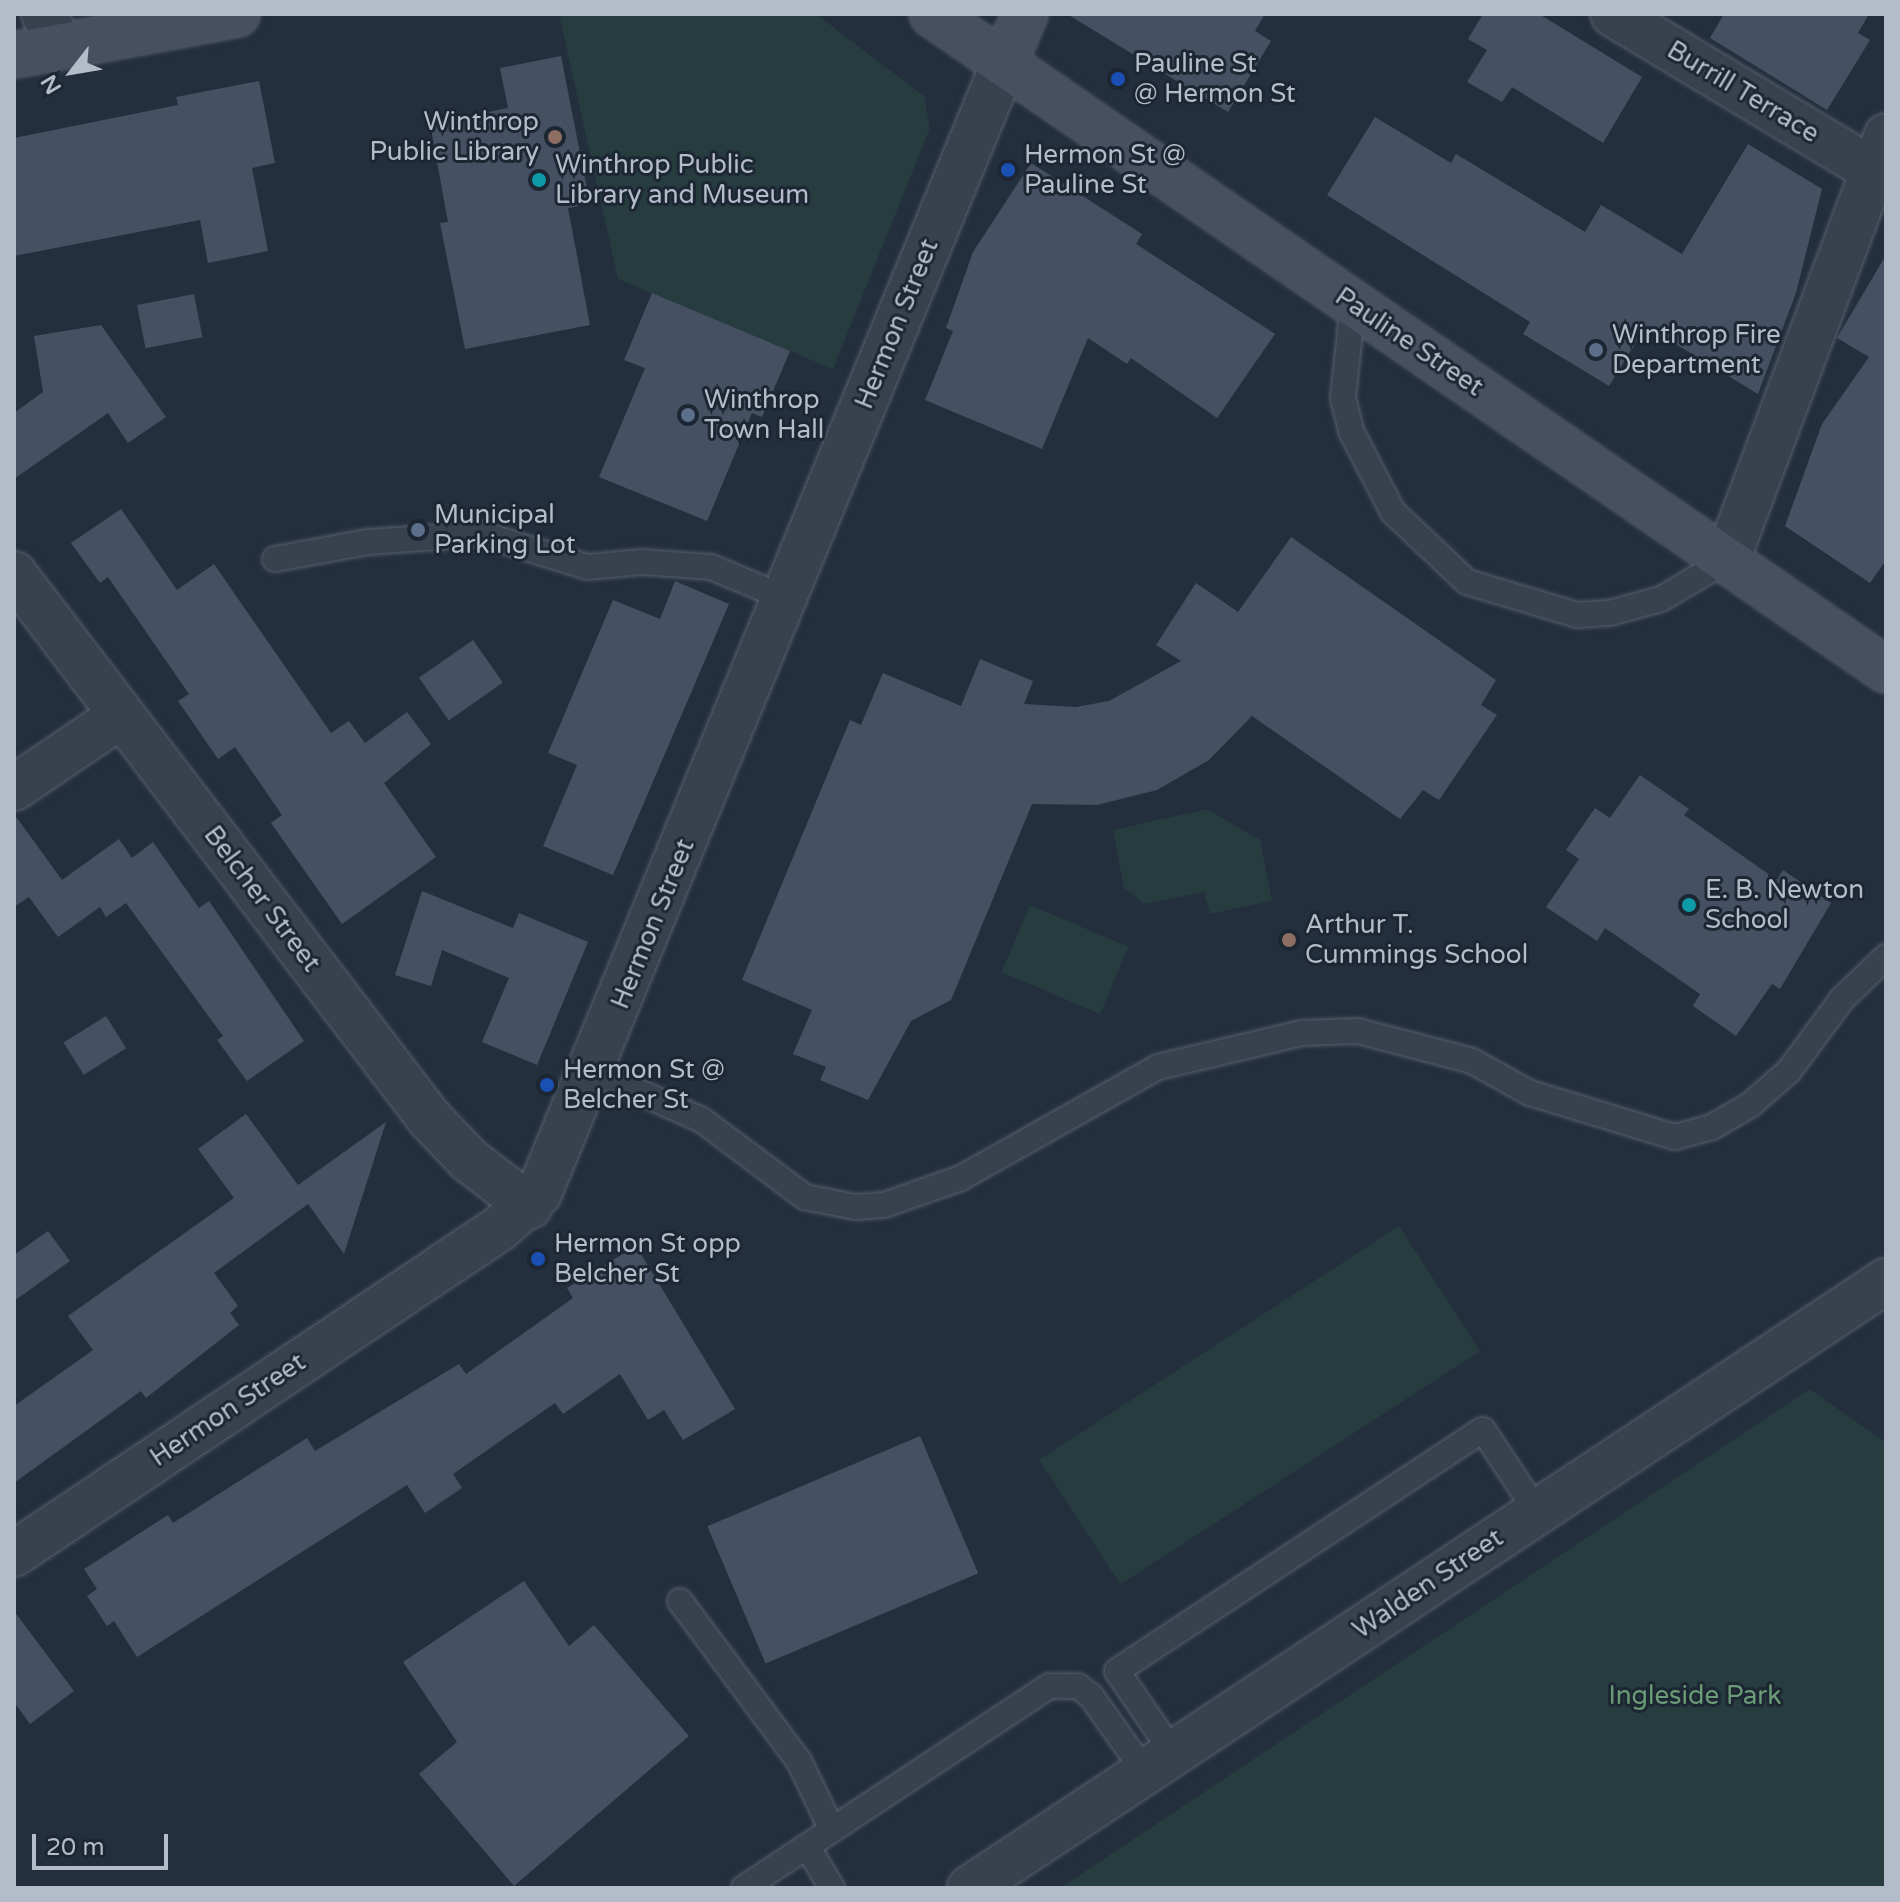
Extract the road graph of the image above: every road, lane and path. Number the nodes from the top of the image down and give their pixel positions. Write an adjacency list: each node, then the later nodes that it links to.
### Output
1 (237, 14): 5 (main road)
2 (932, 14): 7 (main road, Pauline Street)
3 (1025, 14): 7 (main road)
4 (1613, 14): 8 (street, Burrill Terrace)
5 (53, 30): 6 (main road)
6 (14, 55)
7 (1004, 63): 9 (main road, Pauline Street); 13 (street, Hermon Street)
8 (1880, 153): 11 (street)
9 (1353, 304): 11 (main road, Pauline Street); 11 (lane)
10 (275, 559): 13 (lane)
11 (1727, 560): 14 (main road, Pauline Street)
12 (14, 574): 15 (street, Belcher Street)
13 (785, 598): 18 (street, Hermon Street)
14 (1886, 670)
15 (122, 715): 16 (street); 19 (street, Belcher Street)
16 (14, 788)
17 (1886, 957): 18 (lane)
18 (592, 1071): 19 (street, Hermon Street)
19 (529, 1206): 22 (street, Hermon Street)
20 (1886, 1281): 21 (street, Walden Street)
21 (1537, 1512): 24 (street, Walden Street); 24 (lane)
22 (14, 1554)
23 (680, 1601): 25 (lane)
24 (1159, 1763): 25 (lane); 29 (street, Walden Street)
25 (832, 1830): 26 (lane)
26 (807, 1846): 27 (lane); 28 (lane)
27 (744, 1888)
28 (832, 1888)
29 (970, 1888)

